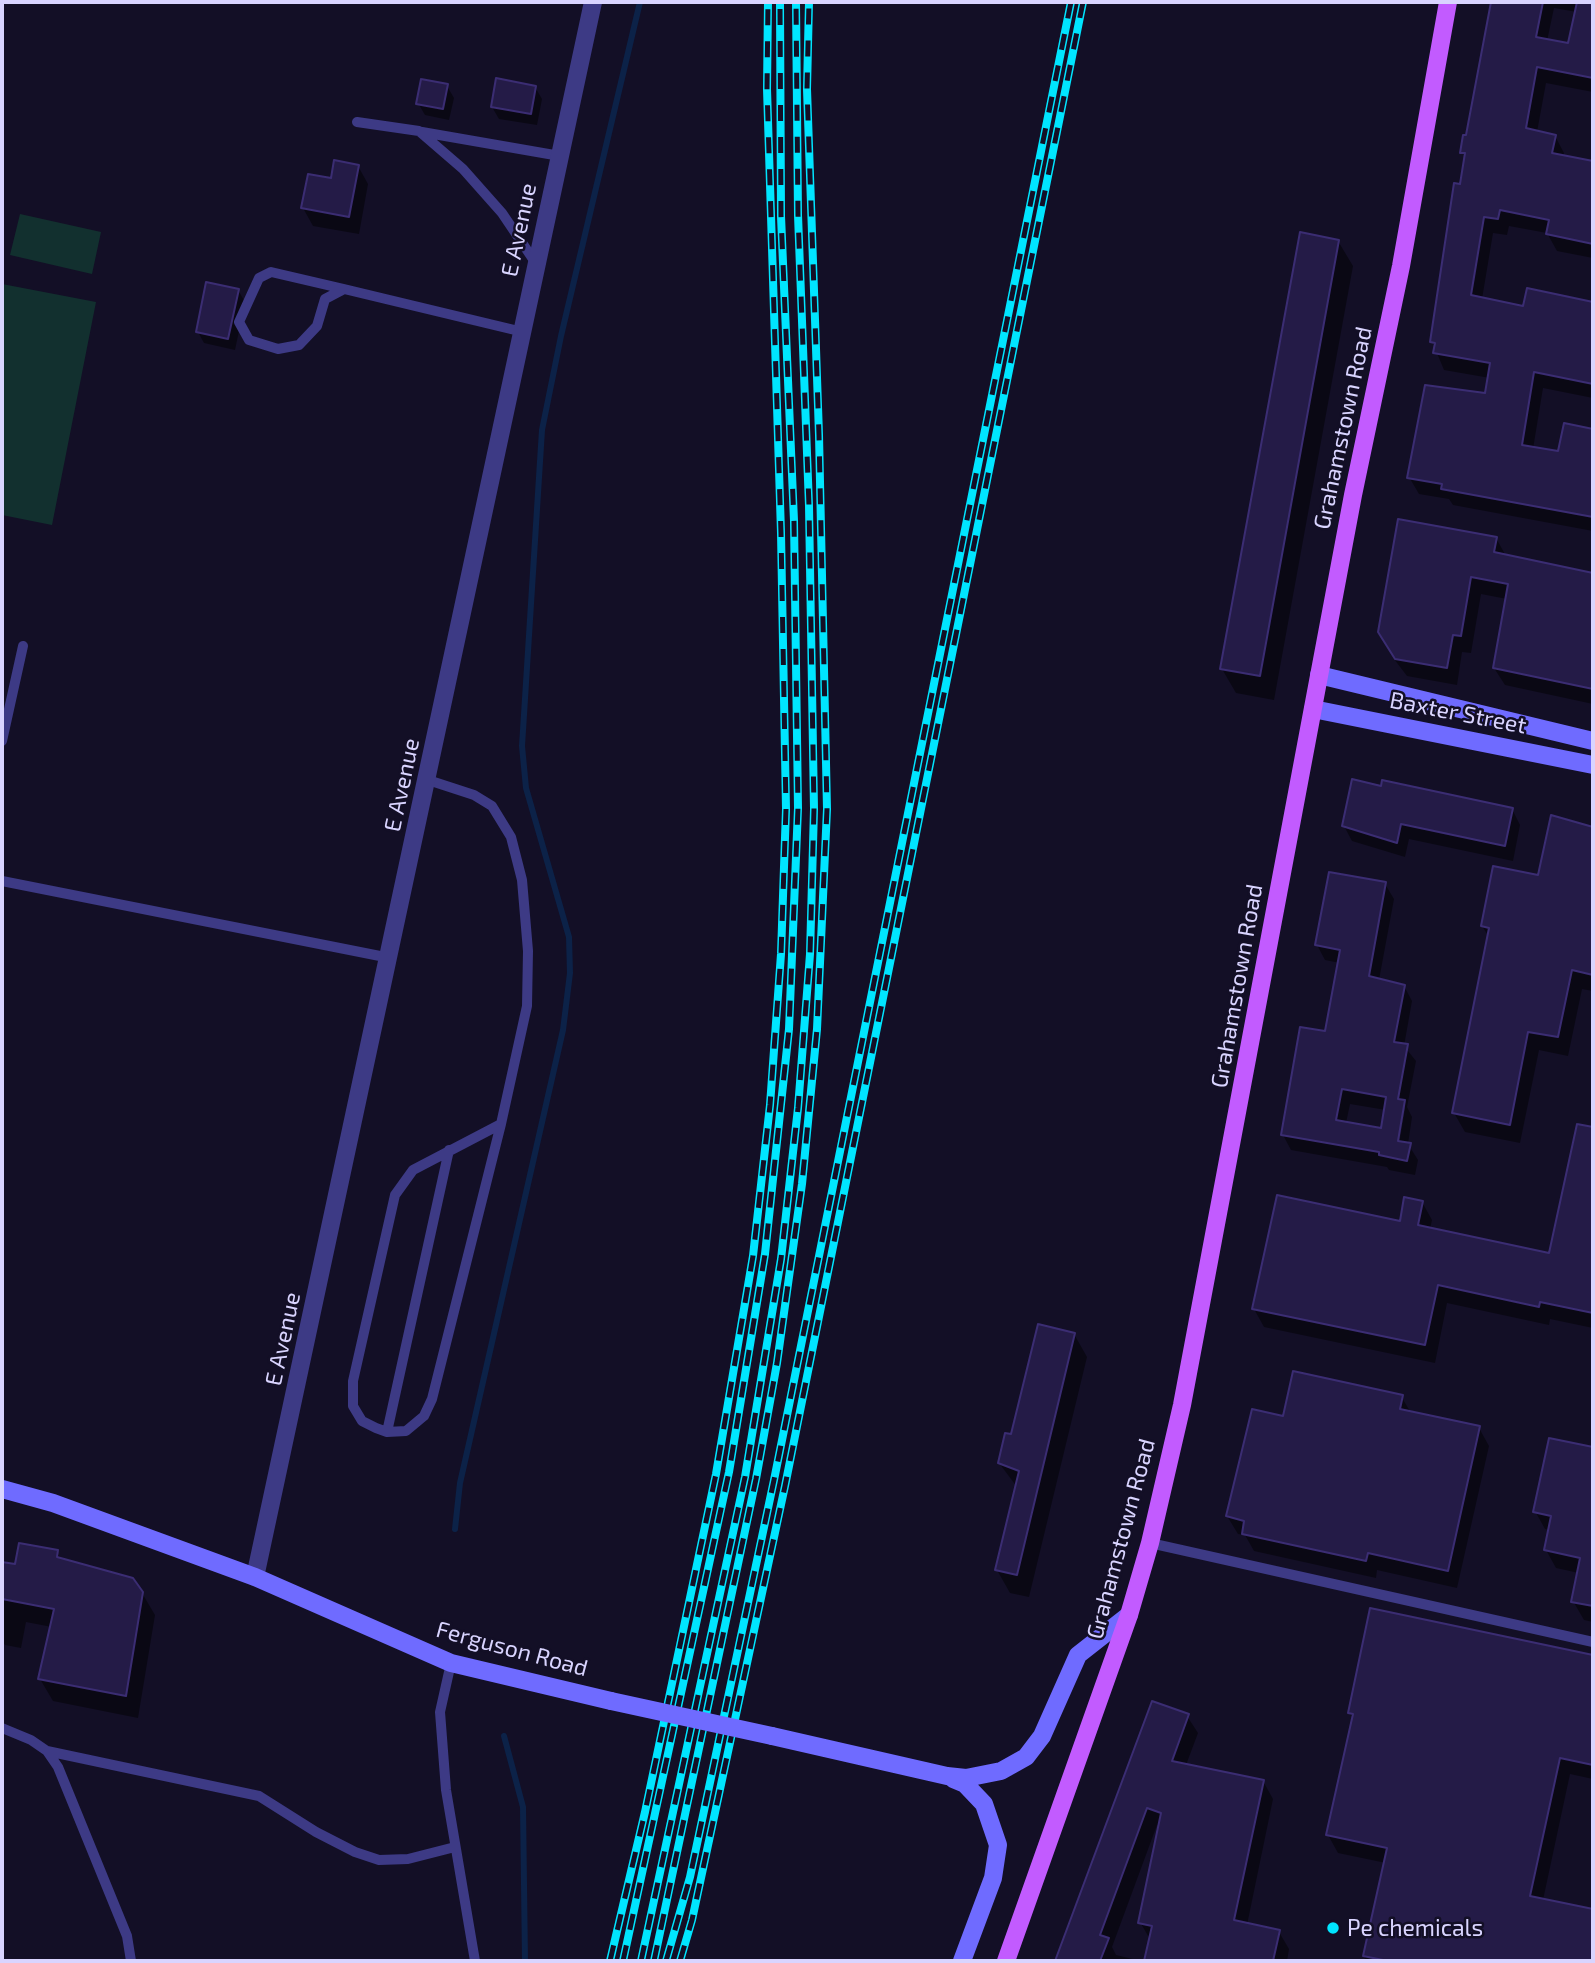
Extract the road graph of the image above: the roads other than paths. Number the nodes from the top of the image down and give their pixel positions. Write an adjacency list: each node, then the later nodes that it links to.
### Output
1 (593, 2): 5 (street, E Avenue)
2 (1448, 2): 10 (main road, Grahamstown Road)
3 (357, 122): 4 (lane)
4 (419, 131): 5 (lane); 6 (lane)
5 (560, 156): 6 (street, E Avenue)
6 (537, 265): 8 (street, E Avenue)
7 (344, 289): 7 (lane); 8 (lane)
8 (523, 331): 15 (street, E Avenue)
9 (23, 646): 12 (lane)
10 (1319, 675): 11 (main road, Grahamstown Road); 13 (main road, Baxter Street)
11 (1313, 709): 14 (main road, Baxter Street); 22 (main road, Grahamstown Road)
12 (2, 741)
13 (1593, 741)
14 (1593, 765)
15 (428, 780): 17 (street, E Avenue); 18 (lane)
16 (2, 881): 17 (lane)
17 (390, 958): 23 (street, E Avenue)
18 (501, 1124): 19 (lane); 20 (lane)
19 (449, 1150): 20 (lane); 20 (lane)
20 (387, 1432)
21 (2, 1489): 23 (main road, Ferguson Road)
22 (1150, 1543): 24 (main road, Grahamstown Road); 25 (lane)
23 (255, 1577): 26 (main road, Ferguson Road)
24 (1129, 1615): 29 (main road, Ferguson Road); 34 (main road, Grahamstown Road)
25 (1593, 1642)
26 (451, 1663): 29 (main road, Ferguson Road, bridge); 30 (lane)
27 (2, 1728): 28 (lane)
28 (47, 1751): 30 (lane); 31 (lane)
29 (947, 1776): 33 (main road, Ferguson Road)
30 (455, 1847): 32 (lane)
31 (131, 1961)
32 (475, 1961)
33 (962, 1961)
34 (1006, 1961)

